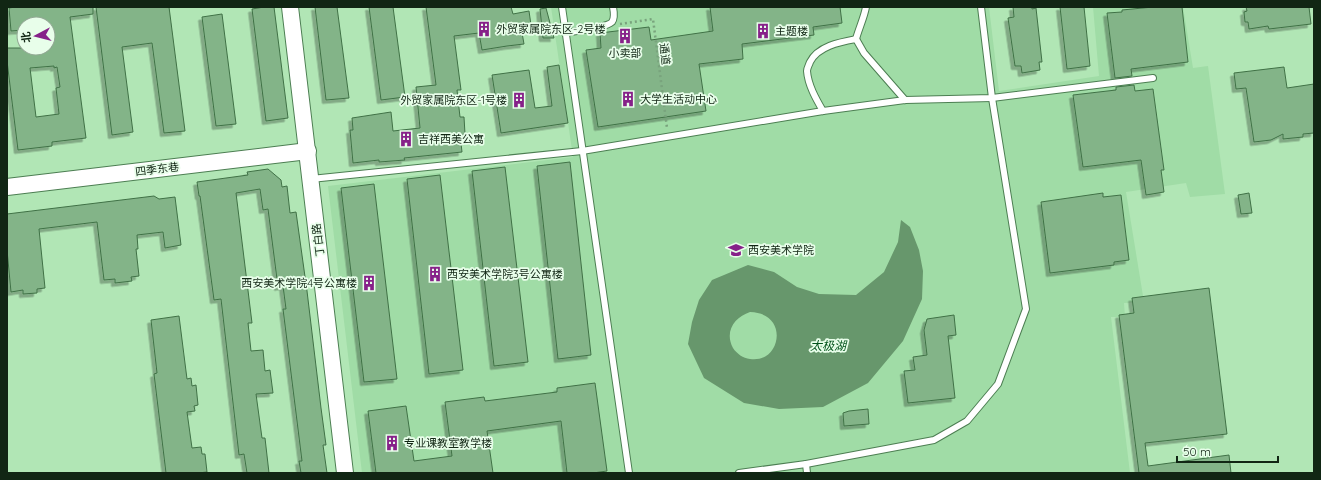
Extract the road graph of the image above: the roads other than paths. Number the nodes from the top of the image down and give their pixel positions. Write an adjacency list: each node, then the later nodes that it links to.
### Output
1 (290, 7): 13 (street, 丁白路)
2 (562, 7): 6 (lane)
3 (613, 7): 6 (lane)
4 (866, 7): 7 (lane)
5 (981, 7): 9 (lane)
6 (565, 33): 12 (lane)
7 (856, 40): 10 (lane); 11 (lane)
8 (1153, 78): 9 (lane)
9 (992, 98): 10 (lane); 16 (lane)
10 (905, 100): 11 (lane)
11 (822, 111): 12 (lane)
12 (582, 150): 14 (lane); 18 (lane)
13 (308, 151): 14 (street, 丁白路); 15 (street, 四季东巷)
14 (311, 179): 17 (street, 丁白路)
15 (7, 187)
16 (806, 464): 19 (lane); 20 (lane)
17 (345, 473)
18 (629, 473)
19 (739, 473)
20 (808, 473)

